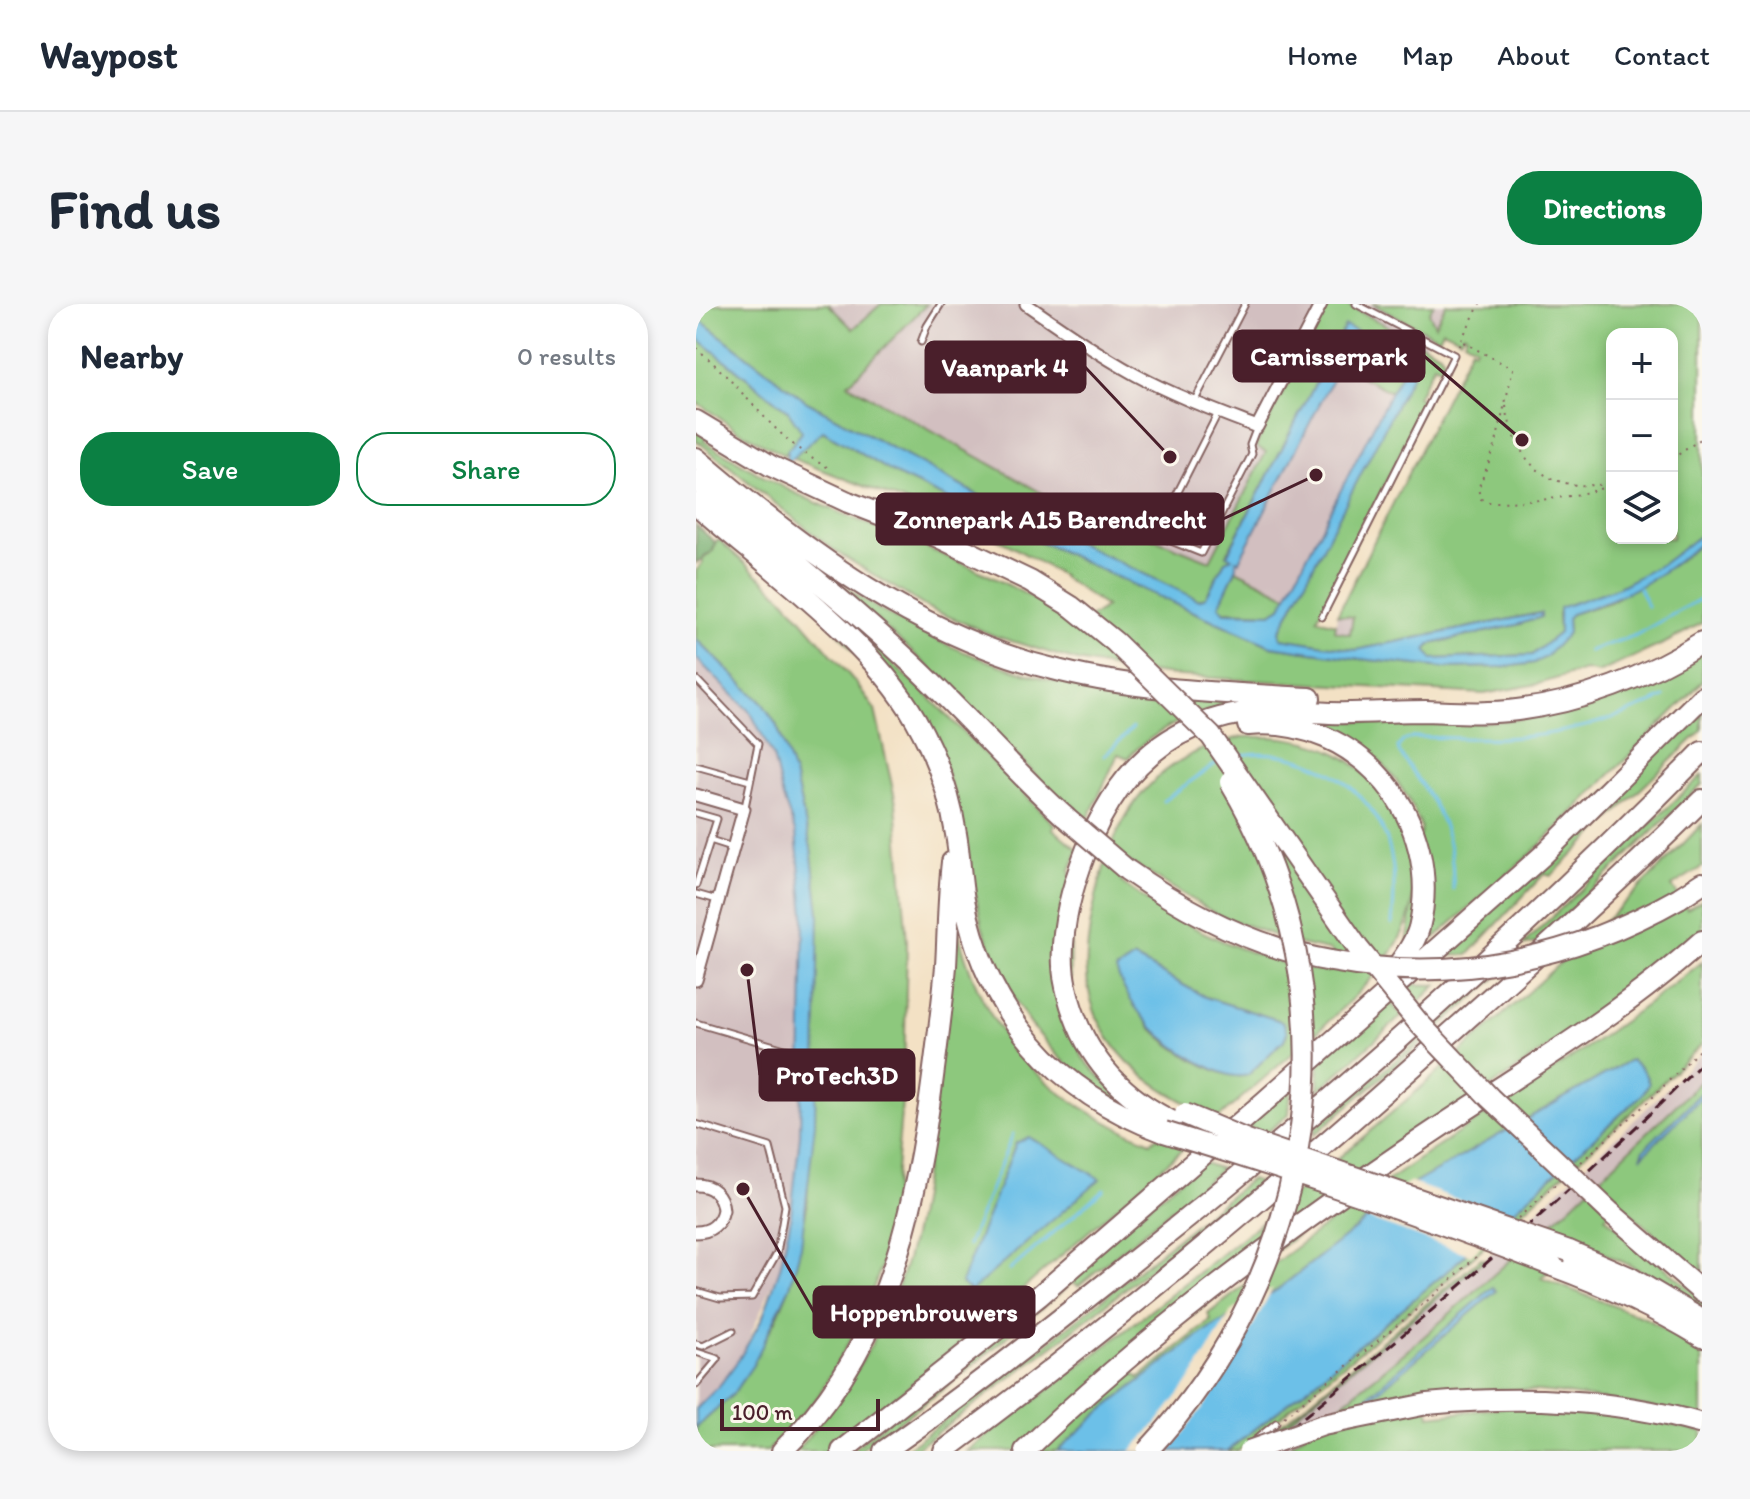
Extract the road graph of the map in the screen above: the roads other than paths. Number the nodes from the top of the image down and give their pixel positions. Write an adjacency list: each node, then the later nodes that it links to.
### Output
1 (941, 304): 6 (lane)
2 (1026, 304): 7 (street)
3 (1245, 304): 7 (lane)
4 (1321, 304): 10 (street)
5 (1356, 304): 14 (lane)
6 (921, 342)
7 (1194, 403): 8 (street)
8 (1218, 412): 10 (street); 10 (lane)
9 (703, 426): 17 (highway, bridge)
10 (1257, 427)
11 (696, 458): 19 (highway)
12 (696, 481): 30 (highway, bridge)
13 (696, 504): 27 (highway)
14 (1322, 617)
15 (1702, 642): 19 (highway)
16 (696, 679): 22 (lane)
17 (1169, 695): 45 (highway, bridge); 60 (highway, bridge)
18 (1702, 697): 39 (highway)
19 (1425, 711): 40 (highway)
20 (1702, 752): 57 (highway)
21 (696, 766): 22 (lane)
22 (750, 781): 25 (lane)
23 (696, 795): 25 (street)
24 (1702, 800): 58 (highway)
25 (744, 809): 29 (street)
26 (696, 813): 28 (lane)
27 (956, 832): 40 (highway); 55 (highway)
28 (710, 840): 29 (lane); 31 (lane)
29 (733, 847): 33 (street)
30 (1702, 883)
31 (696, 885)
32 (696, 894): 33 (lane)
33 (718, 901): 35 (street)
34 (1702, 941): 59 (highway)
35 (698, 967): 36 (street)
36 (696, 980)
37 (696, 1023): 38 (lane)
38 (788, 1050)
39 (1310, 1061): 40 (highway); 56 (highway)
40 (1175, 1123): 46 (highway, bridge); 46 (highway, bridge)
41 (696, 1124): 44 (lane)
42 (696, 1185): 43 (street)
43 (696, 1232)
44 (696, 1291)
45 (1702, 1292)
46 (1692, 1322): 48 (highway); 50 (highway)
47 (733, 1331): 49 (lane)
48 (1702, 1337)
49 (696, 1344)
50 (1702, 1344)
51 (696, 1352): 52 (lane)
52 (696, 1385)
53 (1276, 1423): 61 (lane)
54 (1702, 1424): 62 (highway, bridge)
55 (782, 1451)
56 (842, 1451)
57 (884, 1451)
58 (944, 1451)
59 (1025, 1451)
60 (1147, 1451)
61 (1242, 1451)
62 (1249, 1451)

